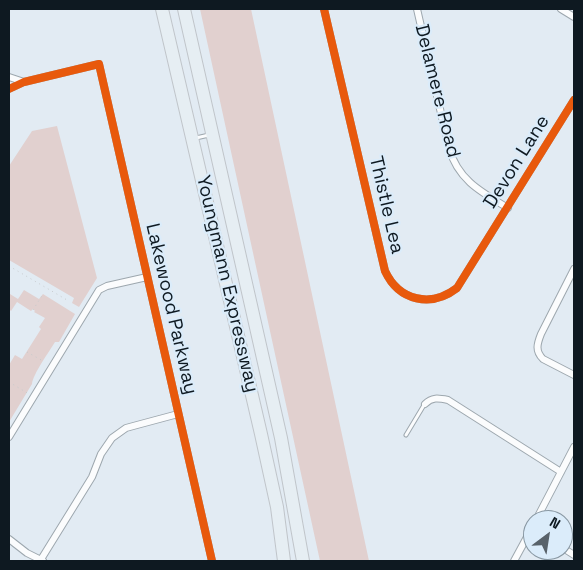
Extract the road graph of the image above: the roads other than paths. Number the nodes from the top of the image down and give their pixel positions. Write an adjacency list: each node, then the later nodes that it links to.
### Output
1 (162, 9): 12 (highway, Youngmann Expressway)
2 (184, 9): 11 (highway, Youngmann Expressway)
3 (324, 9): 14 (street, Thistle Lea)
4 (417, 9): 13 (street, Delamere Road)
5 (561, 9): 6 (street)
6 (574, 17)
7 (9, 77): 8 (street)
8 (24, 82): 9 (street); 16 (street, Lakewood Parkway)
9 (9, 89)
10 (574, 100): 13 (street, Devon Lane)
11 (212, 135): 12 (lane); 30 (highway, Youngmann Expressway)
12 (193, 139): 29 (highway, Youngmann Expressway)
13 (508, 208): 14 (street, Devon Lane)
14 (487, 241)
15 (574, 269): 17 (street)
16 (147, 277): 19 (street, Lakewood Parkway); 21 (street)
17 (574, 375)
18 (425, 404): 20 (lane); 23 (street)
19 (178, 414): 27 (street); 28 (street, Lakewood Parkway)
20 (406, 435)
21 (9, 438)
22 (574, 447): 23 (street)
23 (561, 472): 24 (street)
24 (541, 510)
25 (9, 539): 27 (street)
26 (523, 544): 31 (street)
27 (41, 561)
28 (212, 561)
29 (284, 561)
30 (303, 561)
31 (514, 561)

